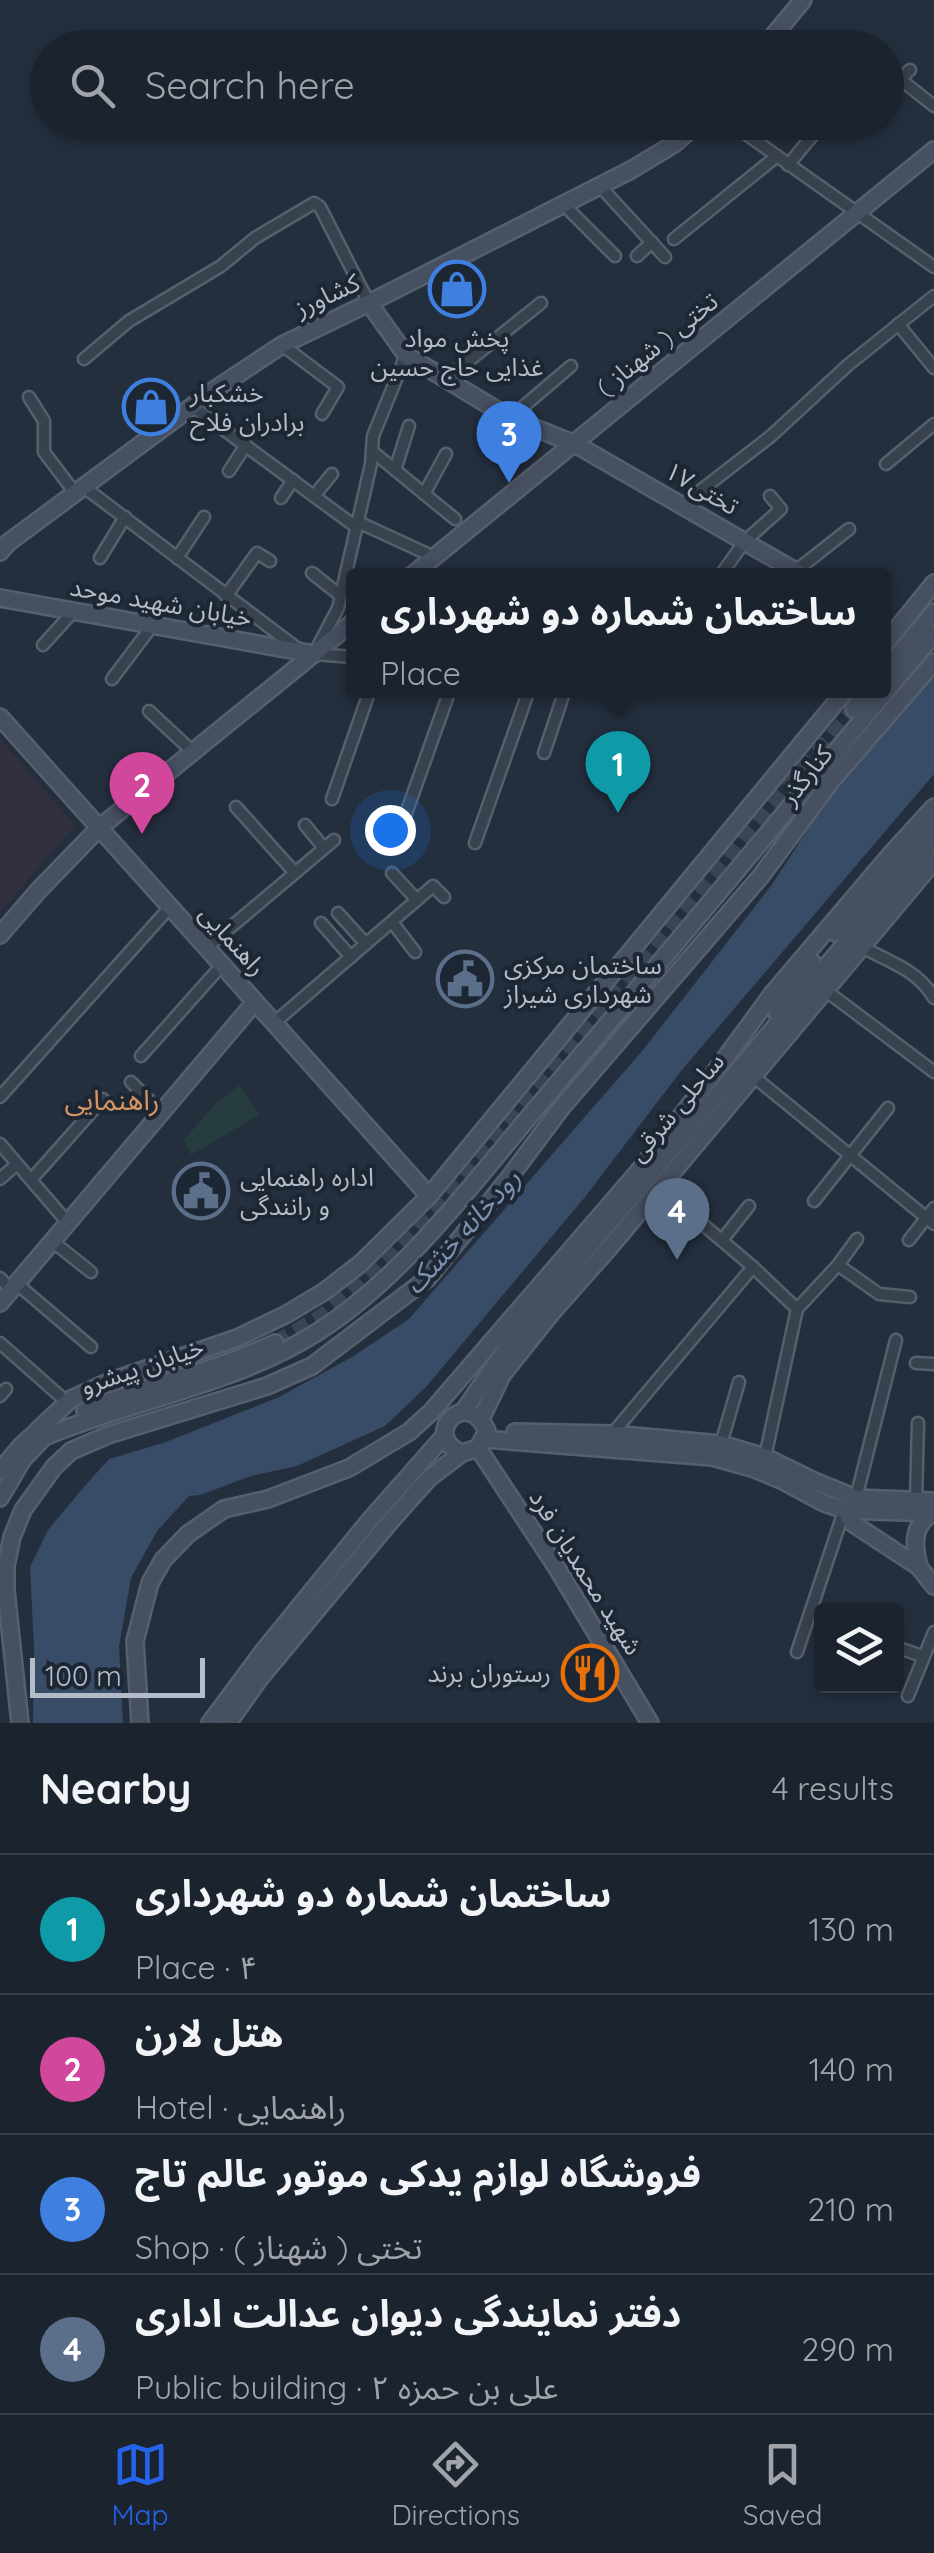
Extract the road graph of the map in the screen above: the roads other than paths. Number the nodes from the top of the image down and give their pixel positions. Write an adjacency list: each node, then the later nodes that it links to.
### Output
1 (803, 0): 2 (main road)
2 (778, 30)
3 (910, 70): 4 (street)
4 (904, 76)
5 (904, 83): 6 (street)
6 (934, 106)
7 (678, 140): 13 (main road, کشاورز)
8 (754, 140): 11 (street)
9 (809, 140): 12 (street)
10 (934, 150): 15 (main road, تختی ( شهناز ))
11 (777, 156): 12 (street); 16 (street)
12 (788, 165): 15 (street)
13 (600, 186): 14 (main road, کشاورز); 17 (street)
14 (564, 205): 18 (street); 24 (main road, کشاورز)
15 (856, 213): 21 (street); 38 (main road, تختی ( شهناز ))
16 (674, 239)
17 (652, 242): 19 (street); 20 (street)
18 (614, 256)
19 (638, 256)
20 (665, 257)
21 (934, 267)
22 (934, 296): 25 (street)
23 (541, 302): 31 (street)
24 (369, 304): 26 (main road, کشاورز); 27 (main road); 28 (street)
25 (898, 324): 30 (street); 52 (street)
26 (282, 345): 33 (main road, کشاورز); 34 (street)
27 (406, 356): 31 (main road, تختی۱۷); 40 (street)
28 (84, 359)
29 (571, 366): 35 (street)
30 (934, 368)
31 (446, 380): 35 (main road, تختی۱۷)
32 (28, 397): 47 (street)
33 (192, 406): 39 (street); 47 (main road, کشاورز)
34 (322, 414)
35 (510, 418): 38 (main road, تختی۱۷)
36 (934, 424): 42 (street)
37 (410, 426): 44 (street)
38 (575, 444): 52 (main road, تختی۱۷); 60 (main road, تختی ( شهناز ))
39 (246, 445): 43 (street); 46 (street)
40 (372, 450): 44 (street); 56 (street)
41 (446, 454): 48 (street)
42 (886, 464)
43 (229, 470)
44 (395, 470): 48 (street)
45 (332, 474): 49 (street)
46 (293, 480): 49 (street); 51 (street)
47 (79, 490): 54 (street); 59 (main road, کشاورز)
48 (424, 494): 55 (street)
49 (314, 496): 56 (street)
50 (770, 496): 58 (street)
51 (281, 498)
52 (682, 505): 58 (main road, تختی۱۷)
53 (204, 517): 62 (street)
54 (125, 518): 61 (street); 62 (street)
55 (455, 519)
56 (357, 525): 60 (street); 64 (street)
57 (849, 530): 68 (street)
58 (745, 541): 66 (street); 67 (main road, تختی۱۷)
59 (0, 552)
60 (434, 556): 65 (main road, تختی ( شهناز ))
61 (100, 558)
62 (178, 558): 72 (street)
63 (270, 561): 72 (street)
64 (347, 568)
65 (420, 568)
66 (726, 568)
67 (792, 568)
68 (807, 568)
69 (312, 573): 73 (street)
70 (346, 574): 73 (street)
71 (934, 583): 79 (main road)
72 (226, 596): 84 (street)
73 (341, 596): 84 (street)
74 (0, 598): 76 (main road, خیابان شهید موحد)
75 (934, 598): 83 (main road)
76 (73, 612): 78 (main road, خیابان شهید موحد); 82 (street)
77 (934, 612): 87 (main road)
78 (152, 626): 84 (main road, خیابان شهید موحد); 88 (street)
79 (891, 626)
80 (346, 627): 84 (main road)
81 (934, 634): 89 (main road)
82 (43, 645)
83 (891, 649)
84 (309, 653): 85 (street); 101 (main road)
85 (346, 656)
86 (934, 662): 117 (main road, کنارگذر)
87 (891, 664)
88 (112, 679)
89 (891, 686)
90 (367, 698): 103 (street)
91 (447, 698): 106 (street)
92 (527, 698): 112 (street)
93 (562, 698): 102 (street)
94 (881, 698): 99 (main road)
95 (844, 703): 98 (main road); 99 (main road)
96 (149, 711): 101 (street)
97 (0, 718): 109 (main road, راهنمایی)
98 (817, 725): 100 (main road); 151 (main road)
99 (854, 730): 100 (main road)
100 (842, 744): 138 (main road)
101 (193, 752): 109 (main road)
102 (544, 752)
103 (332, 799)
104 (236, 807): 115 (street)
105 (934, 807): 200 (main road)
106 (403, 822)
107 (934, 824): 135 (main road)
108 (305, 825): 113 (street)
109 (99, 828): 120 (main road, راهنمایی); 124 (main road)
110 (934, 839): 135 (main road, ساحلی شرقی)
111 (334, 840): 113 (street)
112 (475, 843)
113 (324, 848): 115 (street)
114 (934, 862): 126 (main road, ساحلی شرقی)
115 (294, 873): 127 (street)
116 (392, 873): 119 (street)
117 (761, 876): 138 (main road); 199 (main road)
118 (444, 896): 119 (street)
119 (417, 900): 122 (street)
120 (170, 907): 127 (main road, راهنمایی); 141 (street)
121 (338, 913): 125 (street)
122 (392, 922): 125 (street); 128 (street)
123 (322, 923): 129 (street)
124 (0, 935)
125 (366, 944): 129 (street)
126 (861, 946): 131 (main road, ساحلی شرقی); 132 (street)
127 (206, 948): 130 (main road, راهنمایی)
128 (415, 952)
129 (350, 957): 134 (street)
130 (222, 965): 133 (main road, راهنمایی); 136 (street)
131 (824, 990): 137 (street); 139 (main road, ساحلی شرقی)
132 (934, 998)
133 (255, 1002): 134 (main road, راهنمایی); 144 (main road)
134 (274, 1023): 151 (main road, راهنمایی)
135 (762, 1044): 177 (main road, ساحلی شرقی)
136 (141, 1056)
137 (934, 1072)
138 (566, 1074): 168 (main road)
139 (753, 1076): 146 (street); 150 (main road, ساحلی شرقی)
140 (131, 1082): 144 (street)
141 (0, 1097)
142 (103, 1099): 149 (street)
143 (888, 1108): 146 (street)
144 (162, 1112): 155 (main road)
145 (0, 1144): 147 (street)
146 (850, 1156): 152 (street); 154 (street)
147 (18, 1164): 148 (street); 149 (street)
148 (0, 1179)
149 (31, 1180): 155 (street)
150 (660, 1188): 157 (street); 182 (main road, ساحلی شرقی)
151 (429, 1196): 165 (main road)
152 (814, 1200)
153 (749, 1206): 157 (street)
154 (931, 1217): 158 (street)
155 (68, 1223): 159 (main road)
156 (857, 1239): 161 (street)
157 (722, 1240): 160 (street)
158 (909, 1240)
159 (52, 1241): 162 (street); 163 (main road)
160 (753, 1266): 166 (street); 180 (street)
161 (838, 1266): 164 (street); 166 (street)
162 (91, 1272)
163 (7, 1289): 172 (street)
164 (910, 1297)
165 (299, 1307): 167 (main road); 168 (main road)
166 (796, 1309): 184 (street)
167 (276, 1330): 171 (main road); 179 (main road, خیابان پیشرو); 179 (main road)
168 (314, 1334): 171 (main road)
169 (896, 1340): 188 (street)
170 (0, 1343): 176 (street)
171 (296, 1344): 179 (main road)
172 (91, 1347)
173 (916, 1363): 174 (street)
174 (934, 1364)
175 (739, 1382): 183 (street)
176 (60, 1396)
177 (463, 1412): 181 (main road); 182 (main road)
178 (918, 1423): 187 (street)
179 (41, 1434): 185 (main road, خیابان پیشرو); 186 (main road, خیابان پیشرو)
180 (612, 1434): 182 (main road); 183 (main road)
181 (444, 1435): 182 (main road); 201 (main road)
182 (478, 1438): 188 (main road); 202 (main road, ساحلی شرقی); 203 (main road, شهید محمدیان فرد)
183 (721, 1444): 184 (main road)
184 (765, 1457): 188 (main road)
185 (0, 1472)
186 (0, 1498)
187 (916, 1500): 188 (main road); 189 (main road)
188 (850, 1504): 189 (main road); 190 (main road); 192 (street)
189 (934, 1509): 190 (main road)
190 (919, 1567): 191 (main road)
191 (934, 1586)
192 (808, 1617): 193 (street); 196 (street)
193 (814, 1619)
194 (934, 1632): 197 (street)
195 (904, 1650): 197 (street)
196 (798, 1652)
197 (922, 1656): 198 (street)
198 (908, 1696)
199 (20, 1723)
200 (140, 1723)
201 (210, 1723)
202 (228, 1723)
203 (650, 1723)

